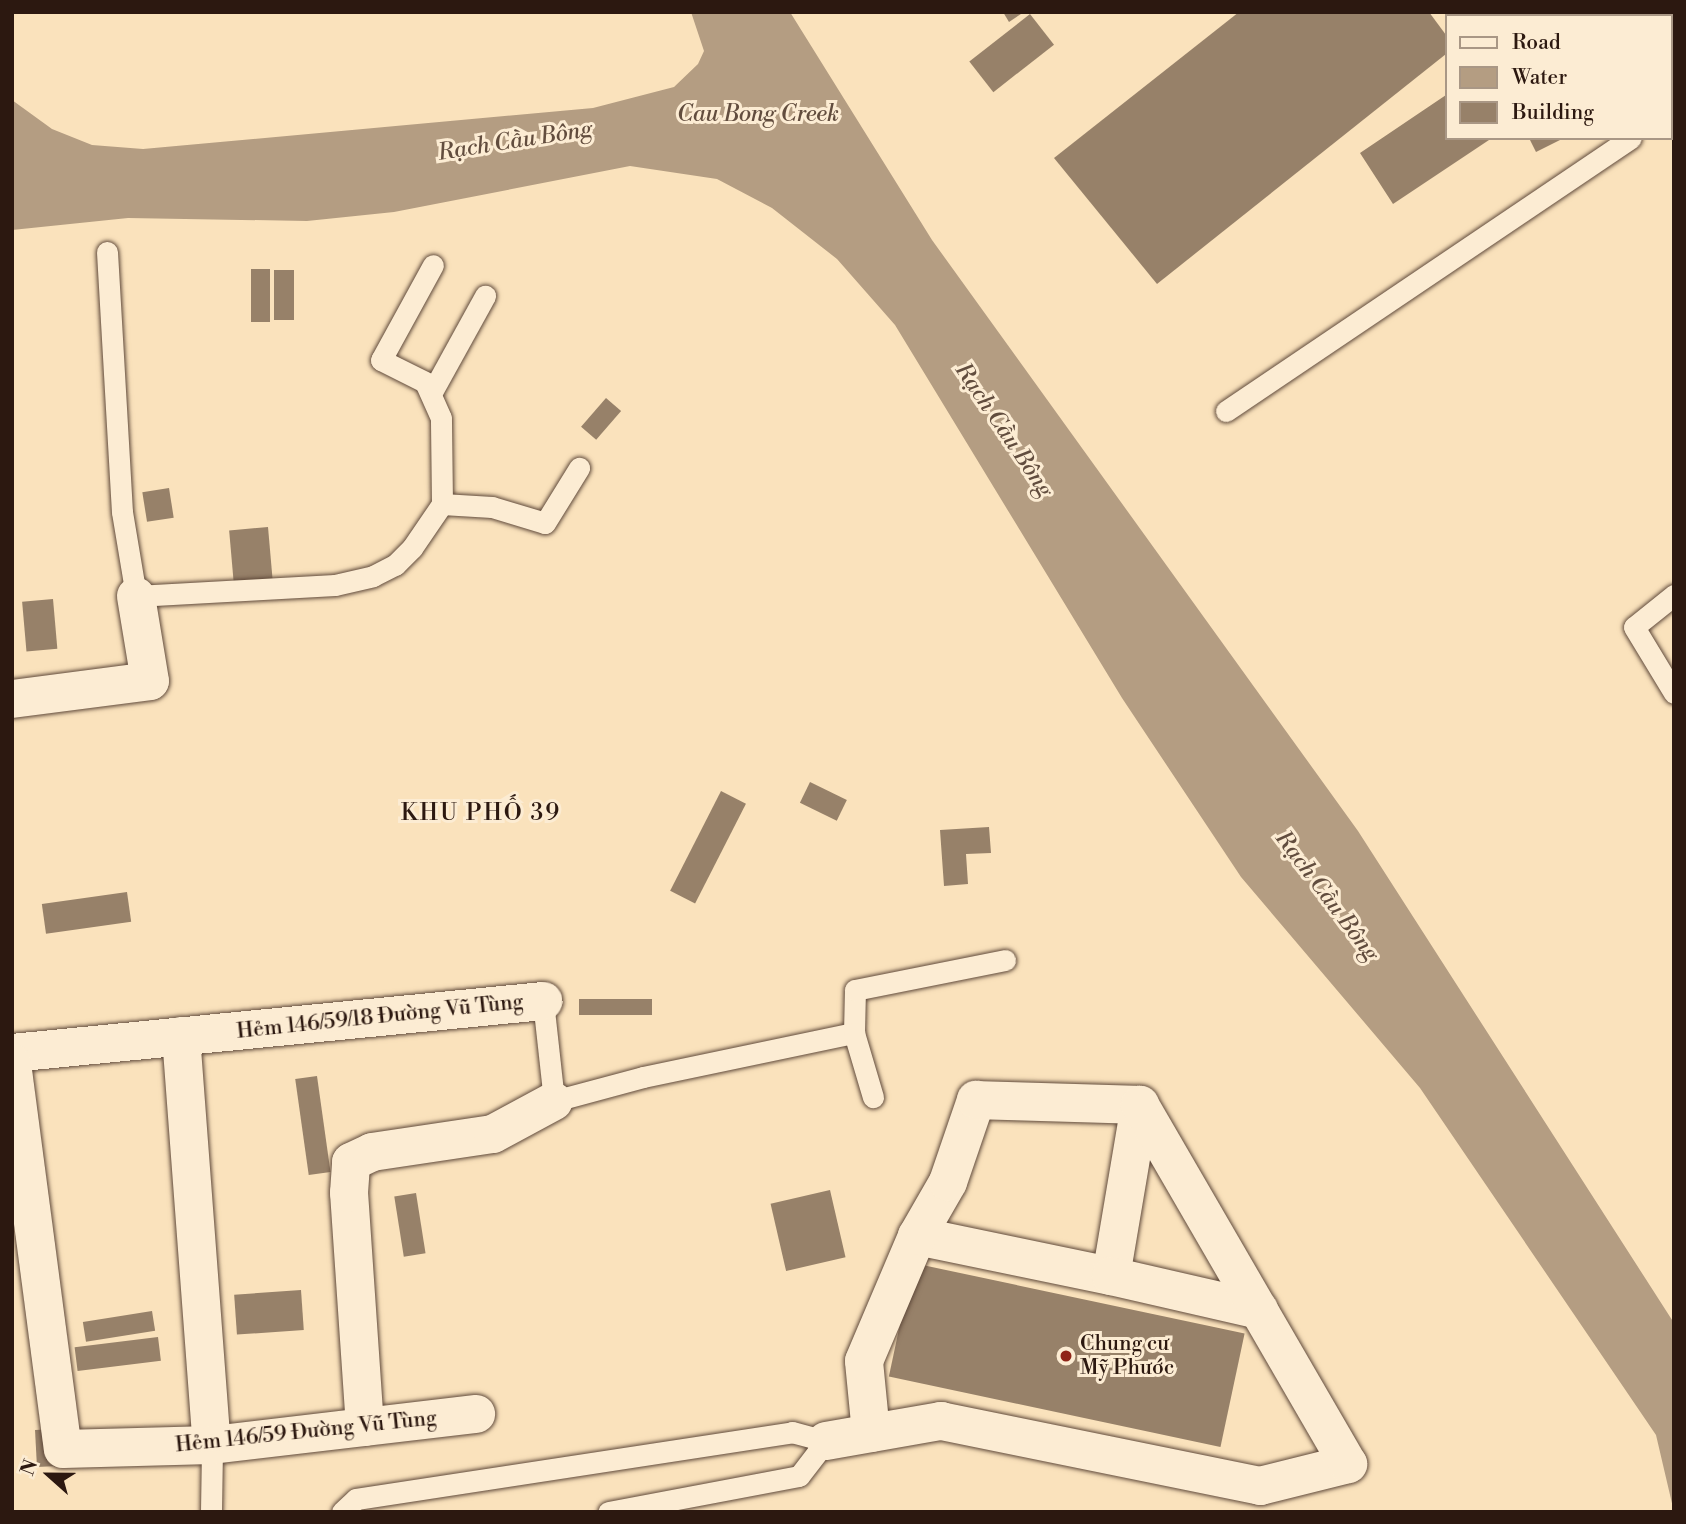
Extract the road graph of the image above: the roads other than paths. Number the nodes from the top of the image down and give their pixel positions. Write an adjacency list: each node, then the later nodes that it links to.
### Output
1 (1628, 140): 6 (lane)
2 (107, 252): 10 (lane)
3 (433, 265): 5 (lane)
4 (485, 296): 5 (lane)
5 (432, 391): 8 (lane)
6 (1226, 411)
7 (579, 468): 8 (lane)
8 (442, 504): 10 (lane)
9 (1674, 595): 11 (lane)
10 (136, 596): 12 (street)
11 (1674, 693)
12 (12, 699)
13 (1005, 960): 15 (lane)
14 (543, 1001): 16 (street, Hẻm 146/59/18 Đường Vũ Tùng); 20 (lane, Hẻm 146/59/18 Đường Vũ Tùng)
15 (854, 1033): 19 (lane); 20 (lane)
16 (181, 1036): 17 (street, Hẻm 146/59/18 Đường Vũ Tùng); 29 (street)
17 (12, 1053)
18 (12, 1063): 29 (street, Hẻm 146/59 Đường Vũ Tùng)
19 (873, 1097)
20 (555, 1101): 26 (street)
21 (1140, 1105): 22 (street); 23 (street); 24 (street)
22 (916, 1236): 23 (street); 27 (street)
23 (1111, 1276): 24 (street)
24 (1259, 1310): 27 (street)
25 (476, 1414): 26 (street, Hẻm 146/59 Đường Vũ Tùng)
26 (365, 1427): 29 (street, Hẻm 146/59 Đường Vũ Tùng)
27 (872, 1433): 28 (street)
28 (826, 1441): 30 (lane); 32 (lane)
29 (212, 1446): 31 (lane)
30 (719, 1502): 33 (lane)
31 (211, 1512)
32 (342, 1512)
33 (608, 1512)

